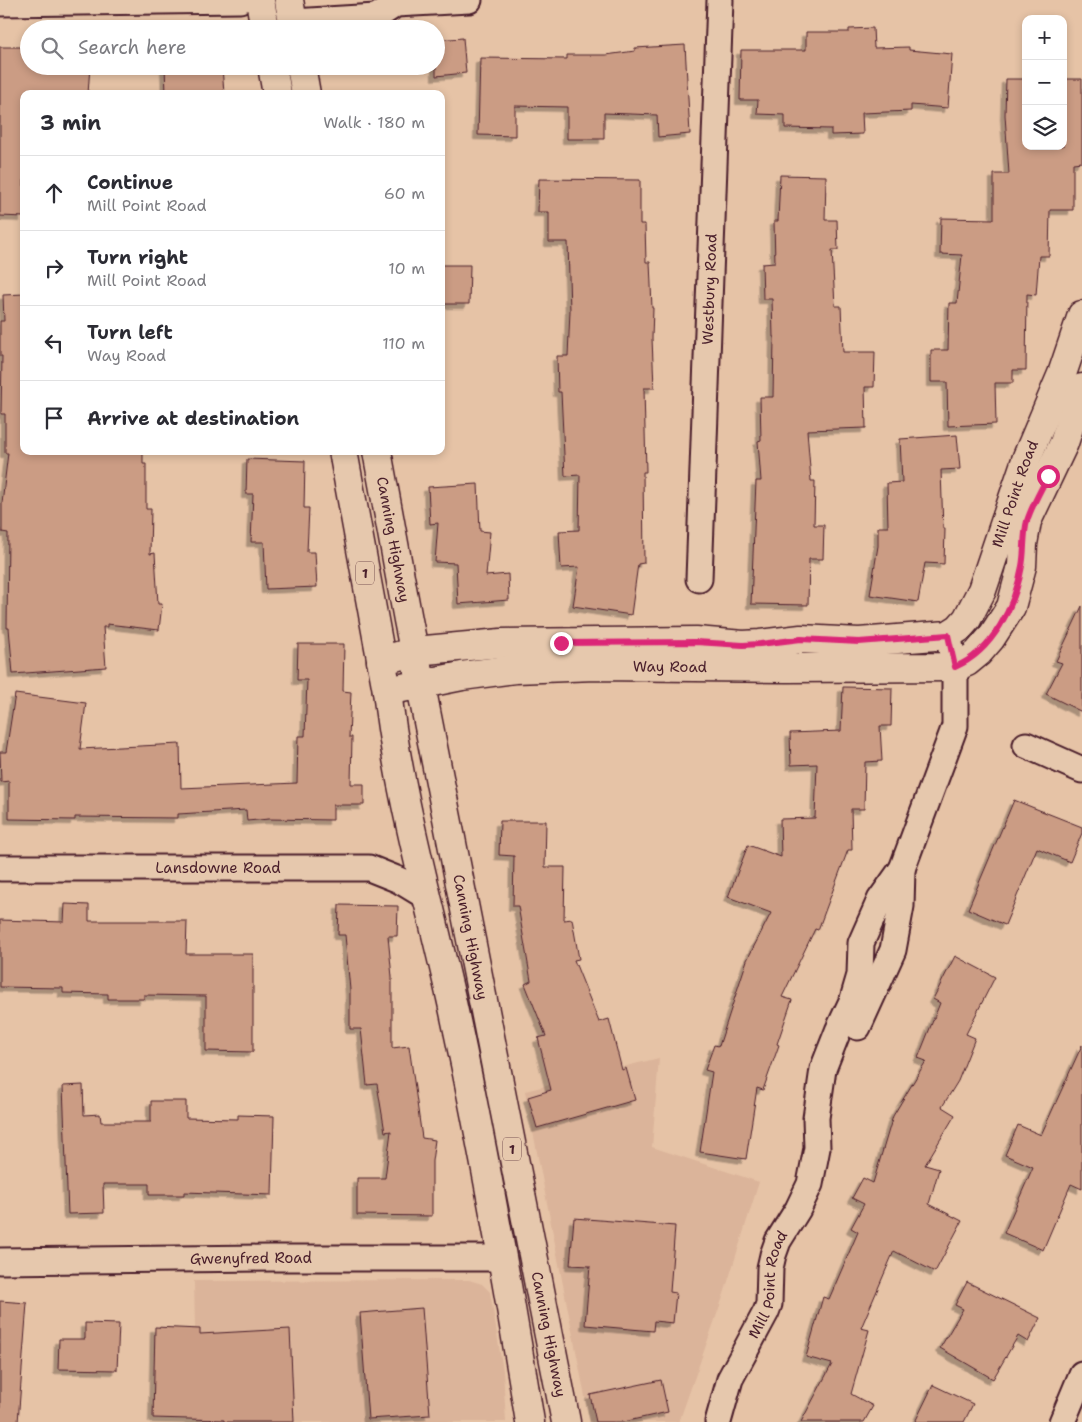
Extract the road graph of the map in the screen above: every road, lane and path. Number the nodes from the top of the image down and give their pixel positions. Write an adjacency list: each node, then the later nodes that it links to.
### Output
1 (240, 0): 5 (street)
2 (260, 0): 8 (main road)
3 (469, 0): 6 (street)
4 (720, 0): 17 (street, Westbury Road)
5 (7, 2)
6 (394, 2): 7 (street)
7 (292, 17)
8 (263, 20)
9 (274, 75): 11 (main road)
10 (303, 75): 12 (main road)
11 (276, 90)
12 (305, 90)
13 (1080, 326): 18 (main road, Mill Point Road)
14 (1082, 388): 21 (main road, Mill Point Road)
15 (344, 455): 20 (main road, Canning Highway / 1)
16 (378, 455): 19 (main road, Canning Highway / 1)
17 (699, 579)
18 (948, 635): 19 (main road, Way Road); 21 (street, Mill Point Road)
19 (415, 651): 20 (main road, Way Road); 22 (main road, Canning Highway / 1)
20 (381, 661): 23 (main road, Canning Highway / 1)
21 (955, 667): 22 (main road, Way Road); 27 (street, Mill Point Road)
22 (421, 684): 23 (main road, Way Road); 34 (main road, Canning Highway / 1)
23 (387, 691): 28 (main road, Canning Highway / 1)
24 (1026, 745): 25 (street)
25 (1082, 770)
26 (0, 868): 28 (street, Lansdowne Road)
27 (902, 869): 29 (street, Mill Point Road); 29 (street, Mill Point Road)
28 (427, 897): 30 (main road, Canning Highway / 1)
29 (864, 994): 35 (street, Mill Point Road)
30 (503, 1258): 31 (street, Gwenyfred Road); 33 (main road, Canning Highway / 1)
31 (0, 1261)
32 (1082, 1374): 36 (street)
33 (530, 1422)
34 (566, 1422)
35 (718, 1422)
36 (1062, 1422)

